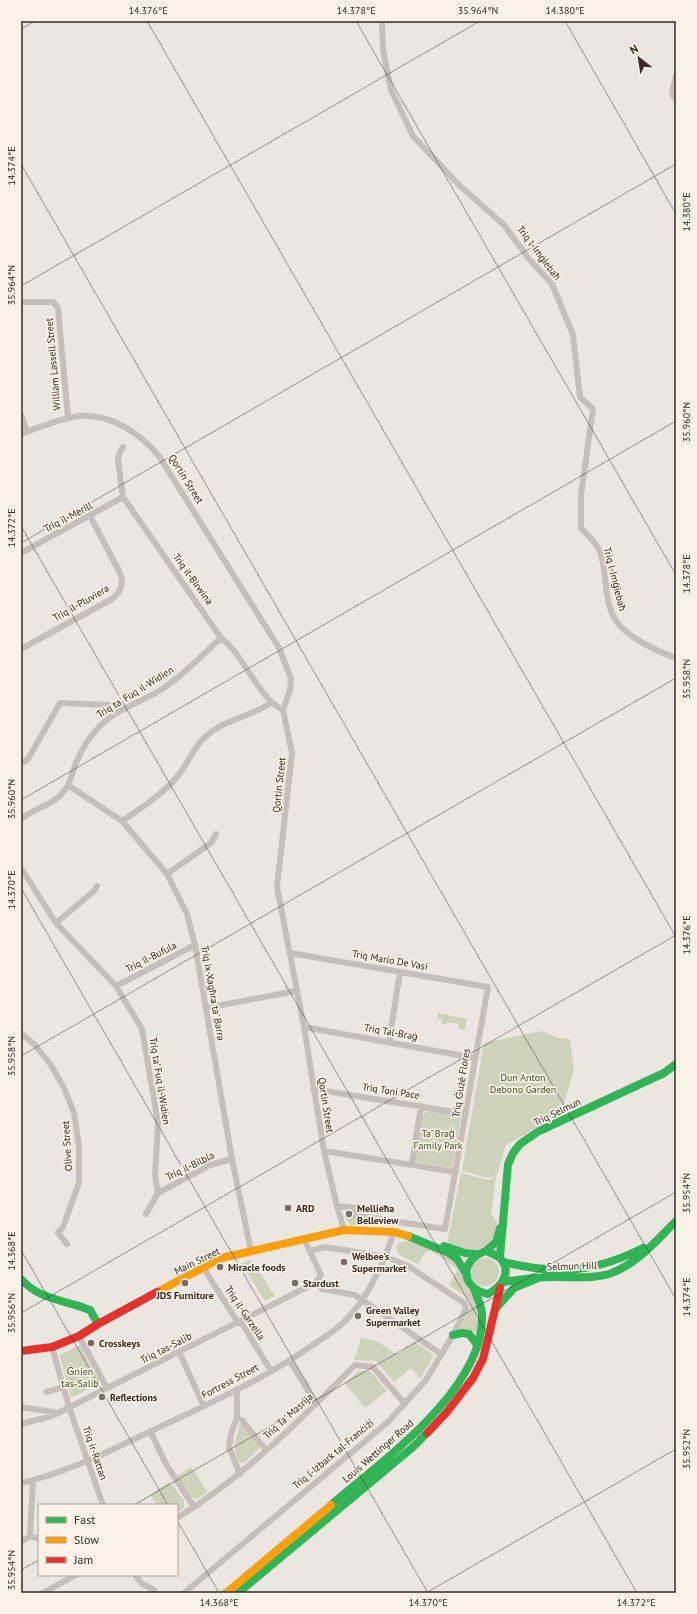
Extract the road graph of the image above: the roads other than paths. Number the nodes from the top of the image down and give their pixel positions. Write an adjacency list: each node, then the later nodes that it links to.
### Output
1 (382, 21): 14 (street, Triq l-Imġiebaħ)
2 (676, 75): 3 (street)
3 (676, 100)
4 (21, 302): 6 (street, William Lassell Street)
5 (21, 415): 7 (street)
6 (68, 418): 7 (street, Qortin Street); 17 (street, Qortin Street)
7 (24, 433)
8 (123, 446): 9 (street, Triq il-Birwina)
9 (124, 498): 10 (street, Triq il-Merill); 12 (street, Triq il-Birwina)
10 (90, 516): 11 (street, Triq il-Merill); 13 (street, Triq il-Pluviera)
11 (21, 553)
12 (221, 638): 15 (street, Triq il-Birwina); 16 (street, Triq ta' Fuq il-Widien)
13 (21, 649)
14 (676, 658)
15 (271, 703): 17 (street, Triq il-Birwina); 18 (street)
16 (125, 709): 19 (street); 20 (street, Triq ta' Fuq il-Widien)
17 (283, 710): 18 (street); 29 (street, Qortin Street)
18 (254, 712): 22 (street)
19 (24, 762)
20 (68, 785): 21 (street, Triq ta' Fuq il-Widien); 22 (street, Triq ix-Xagħra ta' Barra)
21 (21, 819)
22 (122, 821): 25 (street, Triq ix-Xagħra ta' Barra)
23 (216, 834): 25 (street)
24 (21, 868): 27 (street, Triq ta' Fuq il-Widien)
25 (167, 874): 28 (street, Triq ix-Xagħra ta' Barra)
26 (96, 886): 27 (street)
27 (56, 923): 31 (street, Triq ta' Fuq il-Widien)
28 (195, 946): 31 (street, Triq il-Bufula); 34 (street, Triq ix-Xagħra ta' Barra)
29 (290, 953): 30 (street, Triq Mario De Vasi); 33 (street, Qortin Street)
30 (400, 972): 32 (street, Triq Mario De Vasi); 37 (street)
31 (116, 986): 47 (street, Triq ta' Fuq il-Widien)
32 (488, 987): 38 (street, Triq Ġużè Flores)
33 (296, 991): 34 (street); 35 (street, Qortin Street)
34 (206, 1008): 44 (street, Triq ix-Xagħra ta' Barra)
35 (304, 1027): 37 (street, Triq Tal-Braġ); 40 (street, Qortin Street)
36 (21, 1033): 56 (street, Olive Street)
37 (388, 1042): 38 (street, Triq Tal-Braġ)
38 (475, 1058): 42 (street, Triq Ġużè Flores)
39 (676, 1064): 51 (main road, Triq Selmun)
40 (313, 1089): 41 (street, Triq Toni Pace); 43 (street, Qortin Street)
41 (421, 1106): 42 (street, Triq Toni Pace); 45 (street)
42 (466, 1114): 46 (street, Triq Ġużè Flores)
43 (324, 1151): 45 (street); 48 (street, Qortin Street)
44 (232, 1159): 47 (street, Triq il-Bilbla); 57 (street, Triq ix-Xagħra ta' Barra)
45 (412, 1164): 46 (street)
46 (456, 1172): 48 (street, Triq Ġużè Flores)
47 (158, 1194): 49 (street)
48 (337, 1206): 52 (street, Qortin Street)
49 (146, 1214)
50 (676, 1221): 55 (main road, Selmun Hill)
51 (503, 1222): 59 (main road, Triq Selmun); 62 (main road, Triq Selmun)
52 (344, 1230): 53 (main road, Main Street); 54 (main road, Main Street)
53 (394, 1232): 60 (main road, Main Street); 61 (street, Fortress Street); 64 (main road, Main Street)
54 (304, 1239): 57 (main road, Main Street); 58 (street)
55 (654, 1242): 62 (main road, Selmun Hill); 65 (main road, Selmun Hill)
56 (67, 1244)
57 (251, 1251): 63 (main road, Main Street)
58 (310, 1251): 61 (street); 67 (street)
59 (486, 1251): 60 (main road); 62 (main road)
60 (476, 1254): 64 (main road)
61 (386, 1257): 70 (street, Fortress Street); 74 (street, Triq l-Iżbark tal-Franċiżi)
62 (502, 1260): 68 (main road)
63 (203, 1267): 72 (street, Triq il-Garzella); 73 (main road, Main Street)
64 (467, 1275): 69 (main road)
65 (538, 1278): 68 (main road, Selmun Hill); 71 (main road)
66 (21, 1279): 73 (main road)
67 (315, 1283): 70 (street); 72 (street, Triq tas-Salib)
68 (502, 1285): 69 (main road); 71 (main road, Louis Wettinger Road)
69 (474, 1289): 77 (main road, Louis Wettinger Road)
70 (363, 1300): 80 (street); 81 (street, Fortress Street)
71 (495, 1308): 113 (main road, Louis Wettinger Road)
72 (238, 1322): 79 (street, Triq tas-Salib); 82 (street, Triq il-Garzella)
73 (98, 1324): 75 (main road, Main Street)
74 (453, 1335): 77 (main road); 80 (street, Triq l-Iżbark tal-Franċiżi)
75 (79, 1336): 76 (main road, Main Street); 84 (street)
76 (52, 1347): 78 (main road, Main Street); 83 (street, Triq ir-Rattan)
77 (476, 1347): 112 (main road, Louis Wettinger Road)
78 (21, 1351)
79 (179, 1352): 84 (street, Triq tas-Salib); 89 (street)
80 (442, 1354): 88 (street, Triq l-Iżbark tal-Franċiżi)
81 (290, 1361): 82 (street, Fortress Street); 87 (street)
82 (271, 1371): 85 (street, Fortress Street)
83 (64, 1387): 86 (street); 91 (street, Triq ir-Rattan)
84 (107, 1388): 91 (street, Triq tas-Salib)
85 (237, 1389): 89 (street, Fortress Street); 93 (street)
86 (46, 1392)
87 (316, 1404): 88 (street, Triq Ta' Masrija); 96 (street, Triq Ta' Masrija)
88 (405, 1404): 111 (street, Triq l-Iżbark tal-Franċiżi)
89 (204, 1406): 95 (street, Fortress Street)
90 (21, 1407): 92 (street)
91 (69, 1407): 92 (street, Triq tas-Salib); 97 (street, Triq ir-Rattan)
92 (59, 1413): 94 (street, Triq tas-Salib)
93 (236, 1418): 96 (street); 98 (street)
94 (21, 1424)
95 (150, 1432): 97 (street, Fortress Street); 102 (street)
96 (266, 1450): 98 (street, Triq Ta' Masrija)
97 (87, 1462): 99 (street, Fortress Street); 101 (street, Triq ir-Rattan)
98 (240, 1474): 102 (street, Triq Ta' Masrija)
99 (33, 1480): 100 (street, Fortress Street); 104 (street)
100 (21, 1483)
101 (103, 1504)
102 (194, 1507): 103 (street, Triq Ta' Masrija)
103 (178, 1517)
104 (30, 1536): 105 (street); 106 (street)
105 (38, 1539)
106 (21, 1542)
107 (74, 1576): 110 (street)
108 (136, 1576): 109 (street)
109 (154, 1590)
110 (47, 1592)
111 (184, 1593)
112 (226, 1593)
113 (238, 1593)

